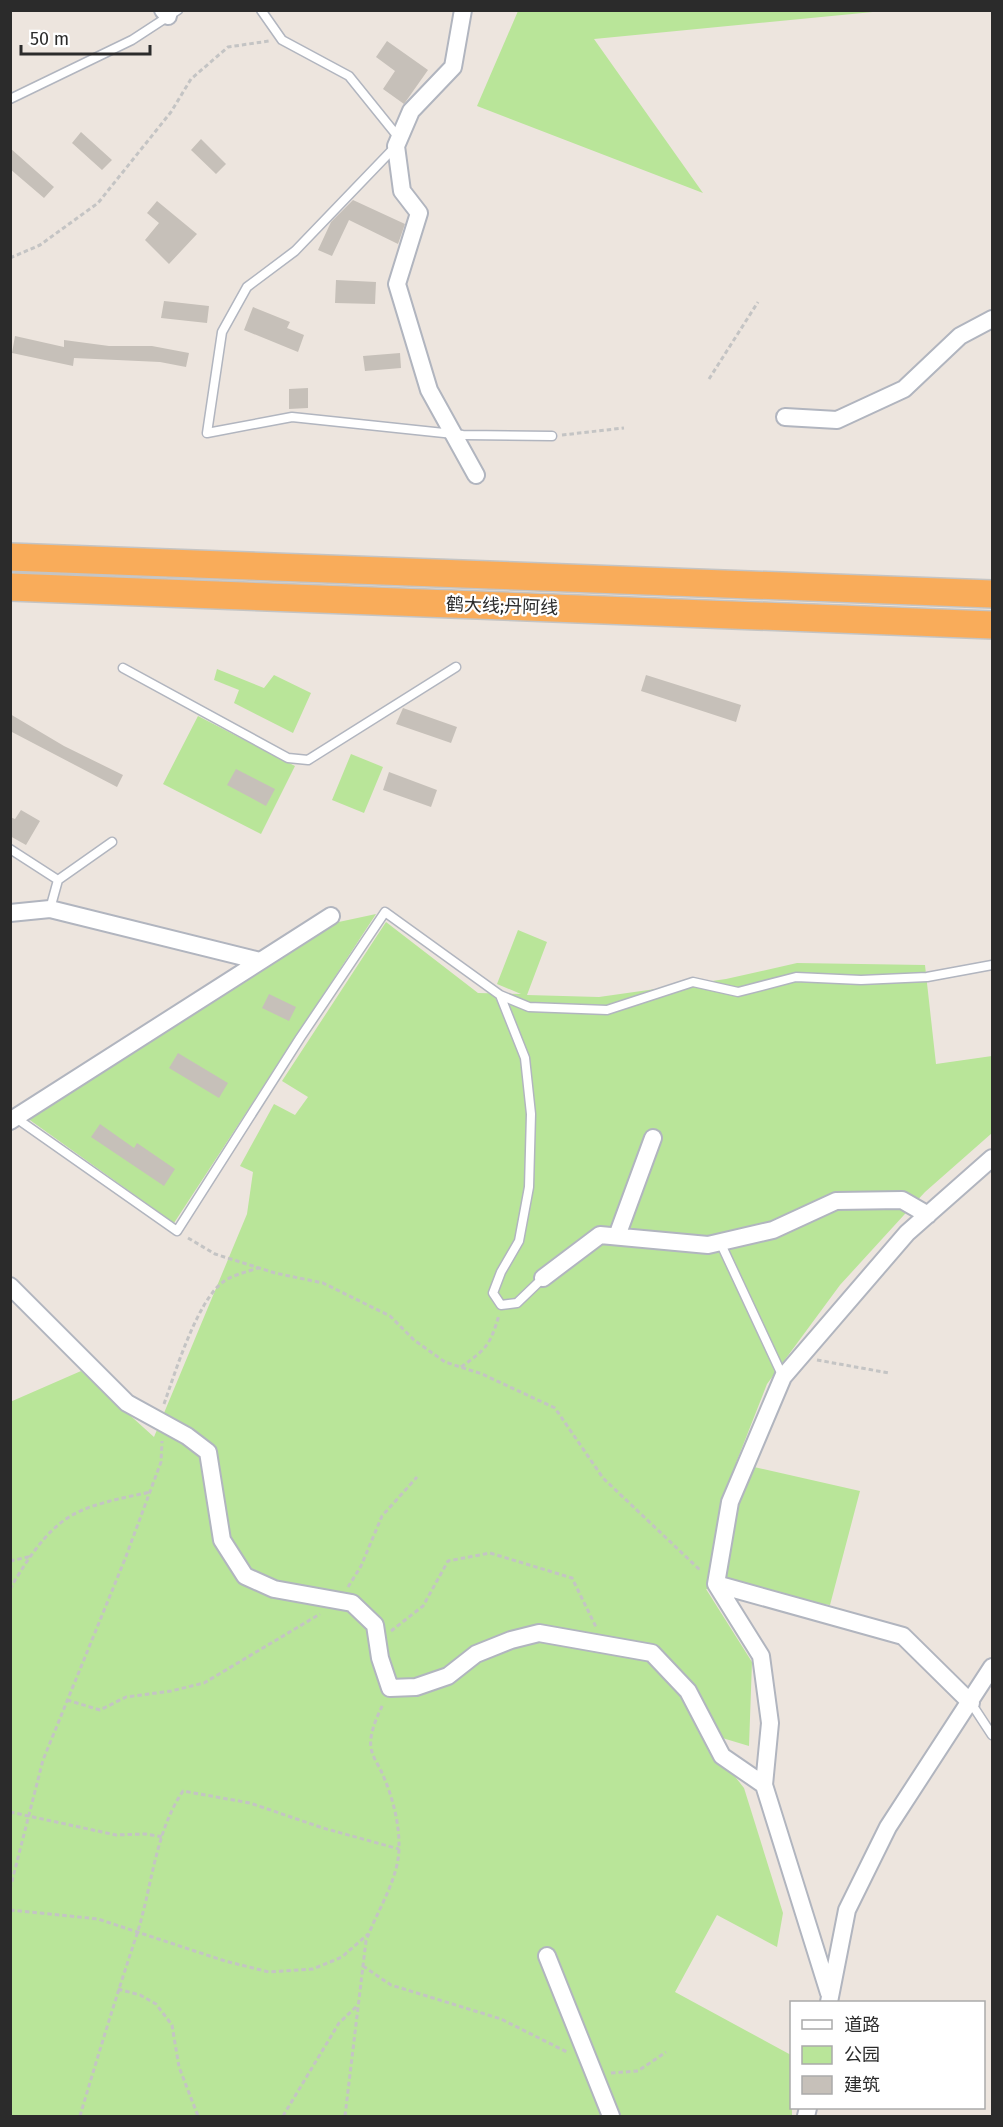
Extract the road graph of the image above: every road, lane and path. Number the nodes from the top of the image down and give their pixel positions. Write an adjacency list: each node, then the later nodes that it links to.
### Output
1 (261, 10): 4 (lane)
2 (463, 10): 6 (street)
3 (170, 12): 5 (lane)
4 (282, 40): 6 (lane); 7 (path)
5 (10, 99)
6 (397, 142): 13 (street); 13 (lane)
7 (10, 258)
8 (758, 302): 10 (path)
9 (993, 319): 11 (street)
10 (709, 380)
11 (785, 417)
12 (624, 428): 14 (path)
13 (453, 434): 14 (lane); 15 (street)
14 (552, 436)
15 (476, 475)
16 (10, 557): 18 (highway, 鹤大线;丹阿线)
17 (10, 587): 19 (highway, 鹤大线;丹阿线)
18 (993, 594)
19 (993, 625)
20 (456, 667): 21 (lane)
21 (123, 668)
22 (112, 842): 24 (lane)
23 (10, 849): 24 (lane)
24 (58, 880): 25 (lane)
25 (50, 909): 26 (street); 28 (street)
26 (10, 913)
27 (331, 916): 28 (street)
28 (260, 961): 31 (street)
29 (993, 965): 30 (lane)
30 (500, 995): 35 (lane); 41 (lane)
31 (13, 1120): 35 (lane)
32 (653, 1138): 36 (street)
33 (993, 1158): 34 (street)
34 (928, 1215): 37 (street); 42 (street)
35 (177, 1231): 38 (path)
36 (617, 1236): 37 (street); 39 (street)
37 (720, 1242): 45 (lane)
38 (258, 1268): 43 (path); 46 (path)
39 (543, 1278): 41 (lane)
40 (10, 1286): 46 (street)
41 (501, 1305): 43 (path)
42 (801, 1357): 44 (path); 45 (street)
43 (460, 1367): 51 (path)
44 (889, 1373)
45 (783, 1377): 51 (street)
46 (163, 1424): 48 (path); 53 (street)
47 (417, 1477): 53 (path)
48 (150, 1492): 49 (path); 58 (path)
49 (32, 1556): 50 (path); 52 (path)
50 (10, 1561)
51 (716, 1584): 59 (street); 61 (street)
52 (10, 1589)
53 (338, 1601): 54 (street); 58 (path)
54 (377, 1639): 55 (path); 57 (street)
55 (604, 1645): 57 (street); 61 (street)
56 (993, 1667): 59 (street)
57 (390, 1688): 65 (path)
58 (67, 1701): 63 (path)
59 (971, 1703): 60 (lane); 73 (street)
60 (993, 1735)
61 (764, 1785): 73 (street)
62 (10, 1812): 63 (path)
63 (28, 1816): 64 (path); 66 (path)
64 (163, 1837): 65 (path); 69 (path)
65 (399, 1849): 68 (path)
66 (10, 1889)
67 (10, 1910): 69 (path)
68 (369, 1932): 69 (path); 71 (path)
69 (137, 1933): 72 (path)
70 (547, 1956): 76 (street)
71 (363, 1966): 74 (path); 76 (path)
72 (117, 1989): 77 (path); 78 (path)
73 (830, 1999)
74 (357, 2006): 79 (path); 80 (path)
75 (666, 2052): 76 (path)
76 (592, 2066): 81 (street)
77 (80, 2116)
78 (198, 2116)
79 (283, 2116)
80 (345, 2116)
81 (611, 2116)

